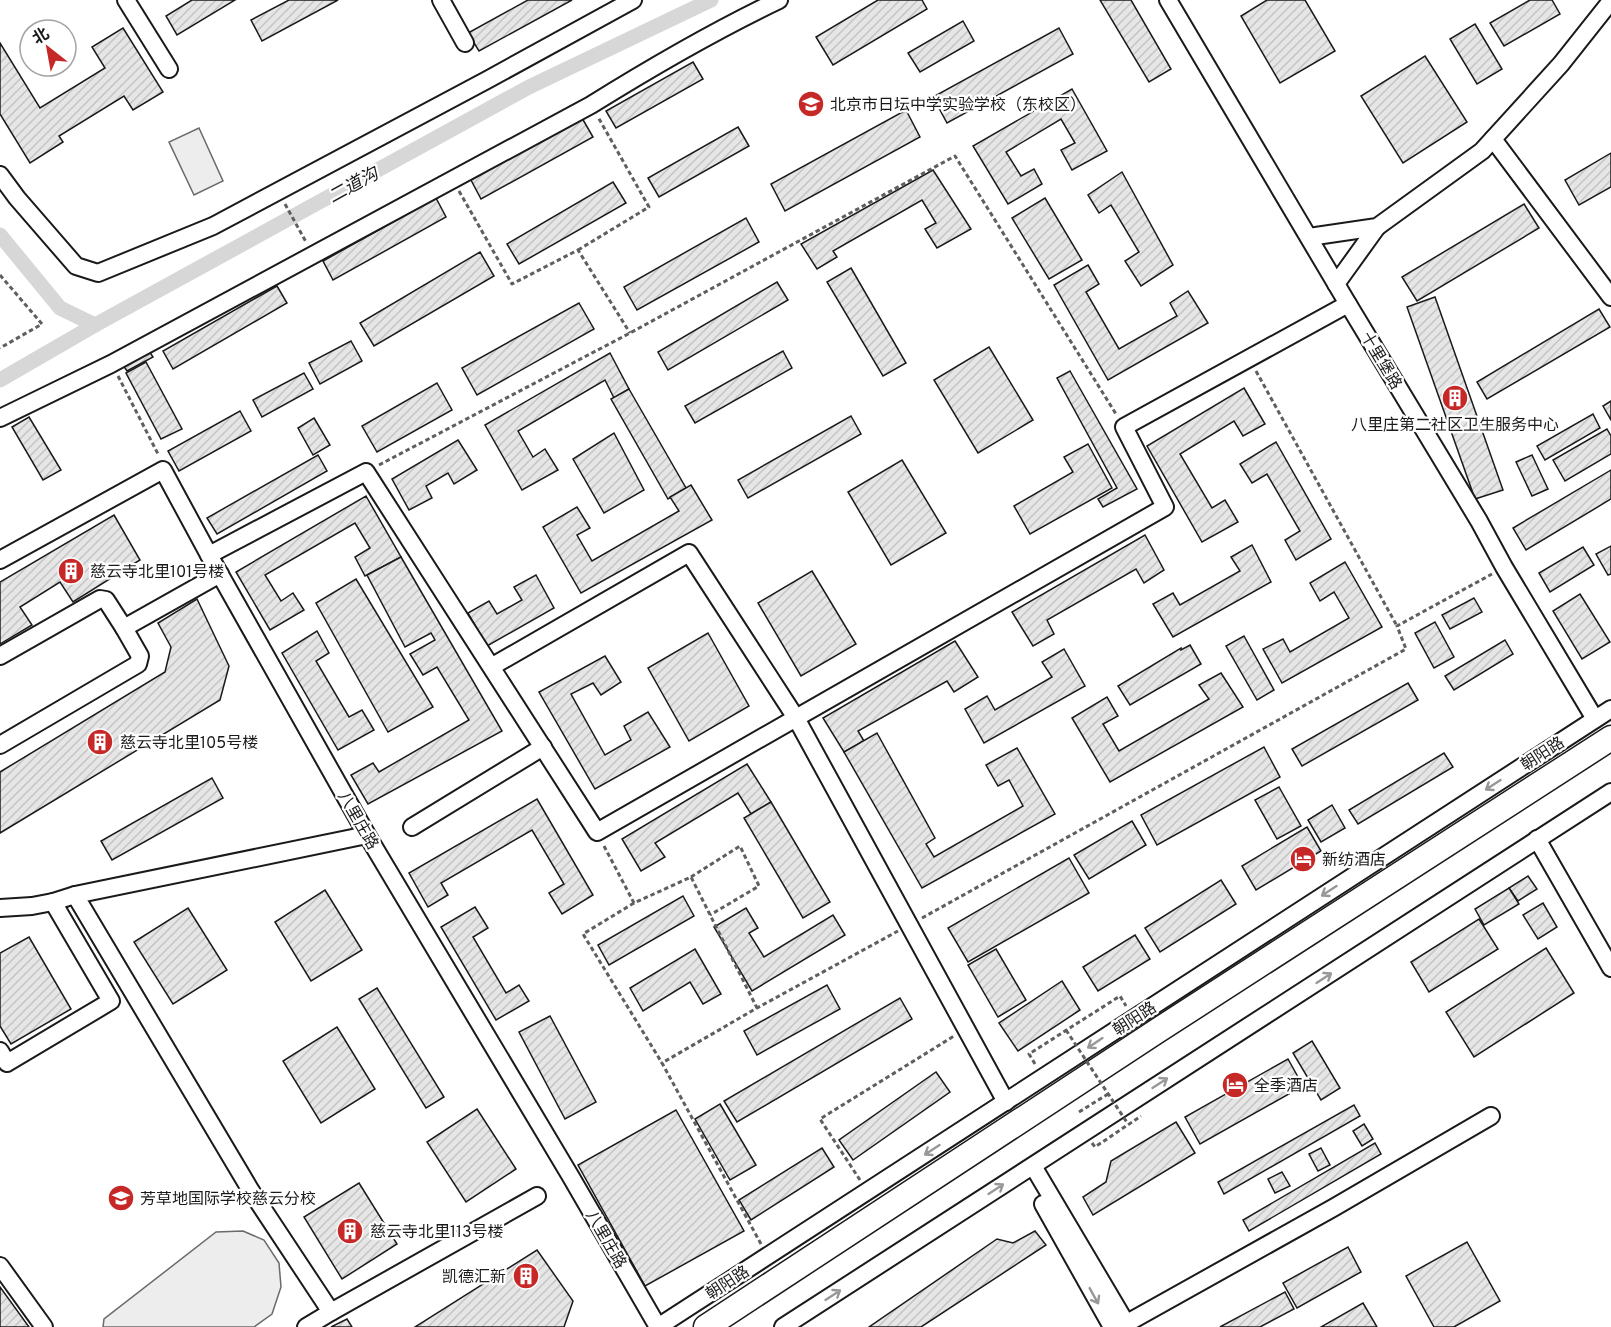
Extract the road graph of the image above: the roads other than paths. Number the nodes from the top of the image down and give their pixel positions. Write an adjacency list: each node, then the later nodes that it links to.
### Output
1 (126, 0): 8 (street)
2 (441, 0): 7 (street)
3 (633, 0): 10 (street)
4 (779, 0): 16 (street)
5 (1168, 0): 12 (street, 十里堡路)
6 (1611, 1): 9 (street)
7 (465, 43)
8 (169, 69)
9 (1493, 139): 11 (street); 14 (street)
10 (0, 175)
11 (1377, 227): 12 (street); 13 (street)
12 (1309, 237): 13 (street, 十里堡路)
13 (1336, 284): 15 (street, 十里堡路)
14 (1611, 297)
15 (1348, 304): 24 (street); 25 (street, 十里堡路)
16 (0, 418)
17 (209, 555): 18 (street, 八里庄路); 19 (street, 八里庄路); 22 (street)
18 (0, 560)
19 (220, 574): 20 (street); 32 (street, 八里庄路)
20 (124, 628): 21 (street); 27 (street)
21 (0, 656)
22 (491, 667): 24 (street); 28 (street)
23 (1611, 709): 25 (street, 朝阳路)
24 (796, 718): 28 (street); 39 (street)
25 (1595, 719): 39 (street, 朝阳路, one-way to 39)
26 (1611, 738): 49 (highway, 朝阳路)
27 (0, 745)
28 (543, 747): 31 (street)
29 (1611, 757): 50 (highway)
30 (1611, 792): 33 (street)
31 (412, 827)
32 (368, 835): 34 (street); 48 (street, 八里庄路)
33 (1537, 839): 37 (street); 41 (street, one-way to 33)
34 (75, 895): 35 (street); 44 (street)
35 (53, 902): 36 (street); 38 (street)
36 (0, 908)
37 (1611, 968)
38 (0, 1051)
39 (1006, 1102): 48 (street, 朝阳路, one-way to 48)
40 (1491, 1116): 45 (street)
41 (1029, 1168): 45 (street); 51 (street, one-way to 41)
42 (537, 1196): 44 (street)
43 (0, 1266): 46 (street)
44 (331, 1312): 47 (street)
45 (1119, 1326)
46 (44, 1327)
47 (306, 1327)
48 (658, 1327)
49 (706, 1327)
50 (736, 1327)
51 (783, 1327)

